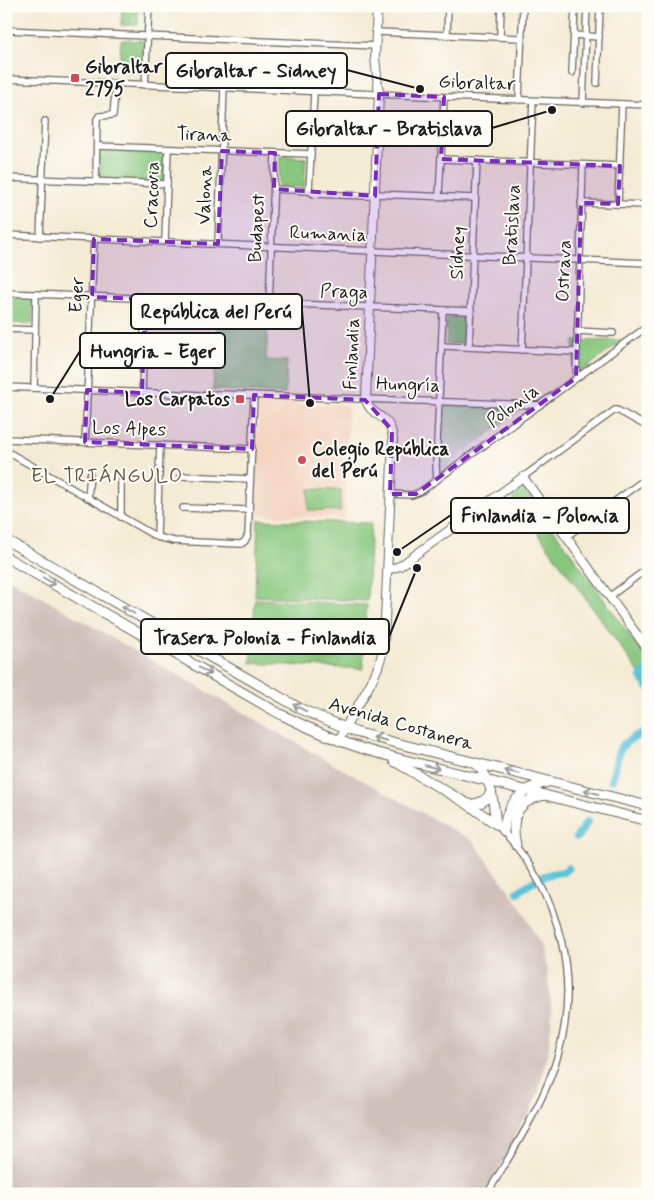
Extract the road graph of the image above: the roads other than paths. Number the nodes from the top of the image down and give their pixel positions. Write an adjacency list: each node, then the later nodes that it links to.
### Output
1 (149, 6): 13 (street)
2 (377, 6): 10 (street, Finlandia)
3 (448, 6): 11 (street)
4 (501, 6): 16 (street)
5 (523, 6): 17 (street)
6 (575, 6): 12 (street)
7 (587, 6): 14 (street)
8 (600, 6): 15 (street)
9 (6, 30): 13 (street)
10 (376, 32): 11 (street); 18 (street, Finlandia)
11 (446, 35): 16 (street)
12 (574, 35): 14 (street); 19 (street)
13 (148, 36): 18 (street); 23 (street)
14 (586, 36): 15 (street); 30 (street)
15 (599, 36): 22 (street)
16 (500, 37): 17 (street)
17 (521, 38): 28 (street)
18 (376, 46): 26 (street, Finlandia)
19 (572, 73)
20 (6, 79): 21 (street, Gibraltar)
21 (116, 83): 23 (street, Gibraltar); 34 (street)
22 (597, 83)
23 (145, 85): 24 (street, Gibraltar)
24 (224, 88): 25 (street, Gibraltar); 36 (street, Valona)
25 (314, 92): 26 (street, Gibraltar); 38 (street)
26 (379, 94): 27 (street, Gibraltar); 50 (street, Finlandia)
27 (444, 97): 28 (street, Gibraltar); 39 (street)
28 (519, 100): 29 (street, Gibraltar)
29 (533, 101): 30 (street, Gibraltar); 41 (street, Bratislava)
30 (583, 103): 31 (street, Gibraltar)
31 (622, 104): 32 (street, Gibraltar); 43 (street)
32 (648, 106)
33 (45, 121): 45 (street)
34 (97, 146): 35 (street, Tirana); 46 (street)
35 (168, 148): 36 (street, Tirana); 47 (street, Cracovia)
36 (222, 151): 37 (street, Tirana); 60 (street, Valona)
37 (275, 153): 38 (street, Tirana); 48 (street, Budapest)
38 (311, 154): 49 (street)
39 (441, 158): 40 (street); 51 (street)
40 (477, 160): 41 (street); 52 (street, Sídney)
41 (530, 162): 42 (street); 64 (street, Bratislava)
42 (582, 165): 43 (street); 53 (street, Ostrava)
43 (620, 166): 54 (street)
44 (6, 178): 45 (street)
45 (42, 179): 46 (street); 57 (street)
46 (96, 181): 47 (street)
47 (167, 184): 59 (street, Cracovia)
48 (274, 189): 49 (street); 61 (street, Budapest)
49 (309, 191): 50 (street)
50 (375, 194): 51 (street); 62 (street, Finlandia)
51 (439, 196): 52 (street)
52 (475, 198): 63 (street, Sídney)
53 (581, 203): 54 (street); 65 (street, Ostrava)
54 (618, 204): 55 (street)
55 (648, 205)
56 (6, 235): 57 (street, Rumania)
57 (40, 237): 58 (street, Rumania)
58 (94, 239): 59 (street, Rumania); 69 (street, Eger)
59 (165, 242): 60 (street, Rumania)
60 (218, 244): 61 (street, Rumania)
61 (271, 246): 62 (street, Rumania); 71 (street, Budapest)
62 (372, 251): 63 (street, Rumania); 72 (street, Finlandia)
63 (473, 255): 64 (street, Rumania); 74 (street, Sídney)
64 (526, 258): 65 (street, Rumania); 82 (street, Bratislava)
65 (579, 260): 66 (street, Rumania); 78 (street, Ostrava)
66 (648, 263)
67 (6, 293): 68 (street, Praga)
68 (36, 294): 69 (street, Praga); 77 (street)
69 (92, 297): 70 (street, Praga); 87 (street, Eger)
70 (145, 299): 71 (street, Praga); 88 (street)
71 (269, 304): 72 (street, Praga)
72 (370, 308): 73 (street, Praga); 90 (street, Finlandia)
73 (444, 310): 74 (street, Praga); 80 (street)
74 (471, 311): 81 (street, Sídney)
75 (648, 326): 84 (street, Polonia)
76 (6, 329): 77 (street)
77 (35, 330): 86 (street)
78 (577, 331): 79 (street); 83 (street, Ostrava)
79 (613, 333)
80 (442, 346): 81 (street); 91 (street)
81 (469, 348): 82 (street)
82 (522, 350): 83 (street)
83 (576, 352): 84 (street, Ostrava)
84 (576, 378): 92 (street, Polonia)
85 (6, 387): 86 (street, Hungría)
86 (34, 388): 87 (street, Hungría)
87 (87, 390): 88 (street, Hungría); 95 (street, Eger)
88 (142, 392): 89 (street, Hungría)
89 (254, 395): 90 (street, Hungría); 97 (street)
90 (366, 399): 91 (street, Hungría); 106 (street, Finlandia)
91 (439, 401): 92 (street, Hungría); 104 (street)
92 (540, 405): 104 (street, Polonia)
93 (648, 427): 101 (street)
94 (7, 439): 95 (street, Los Alpes)
95 (85, 442): 96 (street, Los Alpes)
96 (160, 445): 97 (street, Los Alpes); 111 (street)
97 (252, 449): 103 (street)
98 (6, 451): 107 (street)
99 (90, 475): 107 (street)
100 (182, 476): 103 (street)
101 (523, 477): 112 (street); 116 (street)
102 (648, 477): 112 (street)
103 (250, 479): 109 (street)
104 (437, 480): 106 (street, Polonia)
105 (121, 482): 110 (street)
106 (390, 494): 116 (street, Finlandia)
107 (88, 498): 110 (street)
108 (183, 508): 109 (street)
109 (249, 510): 111 (street)
110 (120, 517): 111 (street)
111 (157, 537)
112 (566, 537): 117 (street)
113 (6, 540): 119 (main road, Avenida Costanera, one-way to 113)
114 (6, 557): 120 (main road, Avenida Costanera, one-way to 120)
115 (648, 568): 117 (street)
116 (387, 570): 119 (street, Finlandia)
117 (609, 597): 118 (street)
118 (648, 650)
119 (344, 728): 120 (street, Finlandia); 122 (main road, Avenida Costanera, one-way to 119)
120 (338, 741): 121 (main road, Avenida Costanera)
121 (385, 756): 123 (main road, Avenida Costanera, one-way to 123); 128 (main road)
122 (473, 763): 123 (main road); 124 (main road, Avenida Costanera, one-way to 122)
123 (489, 781): 125 (main road, Avenida Costanera); 126 (main road)
124 (551, 782): 125 (main road); 129 (main road, Avenida Costanera, one-way to 124)
125 (526, 790): 127 (main road, Avenida Costanera); 132 (main road)
126 (491, 793): 128 (main road); 131 (main road)
127 (545, 795): 130 (main road, Avenida Costanera); 133 (main road)
128 (466, 803): 131 (main road)
129 (648, 806)
130 (648, 821)
131 (496, 824): 132 (street)
132 (504, 832): 133 (street)
133 (516, 845): 134 (street)
134 (487, 1194)

